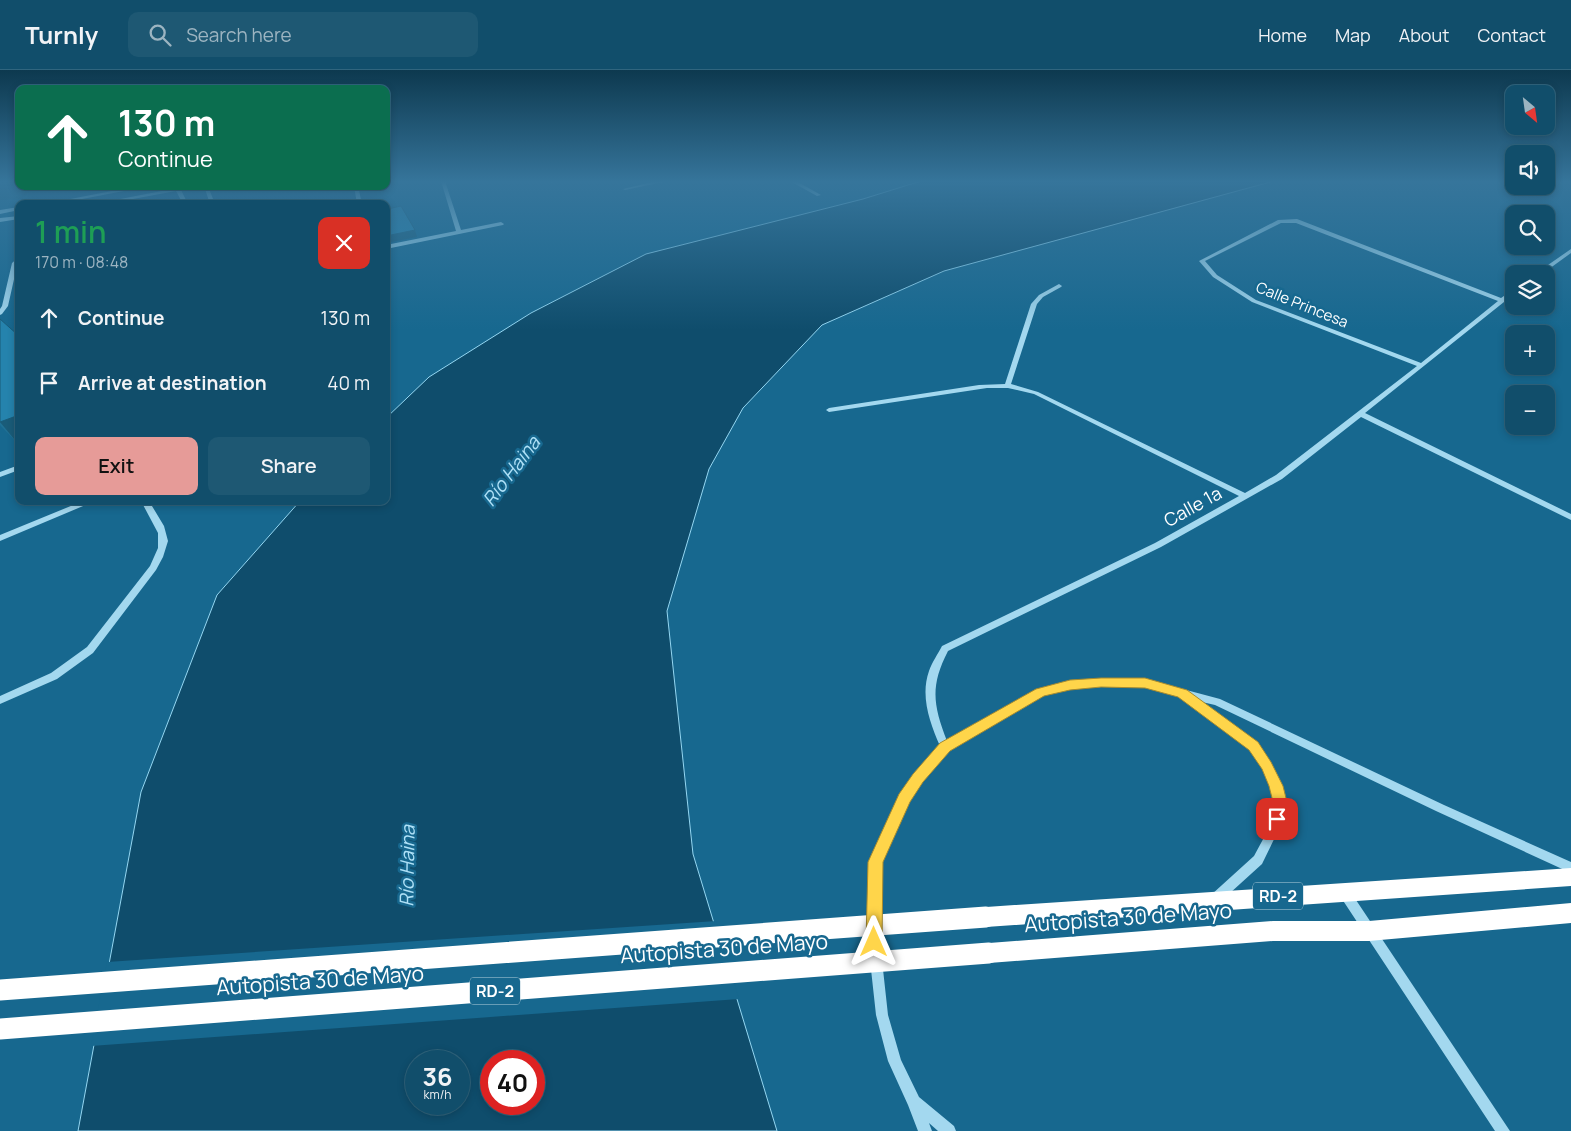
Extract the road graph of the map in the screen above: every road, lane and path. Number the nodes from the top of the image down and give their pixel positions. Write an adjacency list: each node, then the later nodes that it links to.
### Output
1 (470, 231): 4 (street)
2 (1261, 231): 13 (street, Calle Princesa)
3 (1321, 231): 11 (street, Calle Princesa)
4 (458, 233): 5 (street)
5 (390, 246)
6 (1571, 251): 8 (street)
7 (15, 263): 12 (street)
8 (1551, 265)
9 (1058, 286): 14 (street)
10 (1505, 297): 11 (street, Calle 1a)
11 (1500, 300): 13 (street, Calle 1a)
12 (0, 313)
13 (1422, 366): 16 (street, Calle 1a)
14 (1008, 384): 15 (street); 19 (street)
15 (829, 410)
16 (1361, 414): 19 (street, Calle 1a); 22 (street)
17 (15, 469): 18 (street)
18 (0, 475)
19 (1244, 496): 26 (street, Calle 1a)
20 (81, 505): 23 (street)
21 (146, 505): 25 (street)
22 (1571, 517)
23 (0, 538)
24 (1182, 693): 26 (street); 27 (street); 30 (street)
25 (0, 700)
26 (945, 747): 35 (street)
27 (1571, 868)
28 (1571, 877): 29 (highway, Autopista 30 de Mayo / RD-2)
29 (1344, 892): 30 (highway, Autopista 30 de Mayo / RD-2); 32 (street)
30 (1214, 900): 33 (highway, Autopista 30 de Mayo / RD-2, bridge)
31 (1571, 913): 32 (highway, Autopista 30 de Mayo / RD-2)
32 (1369, 931): 34 (highway, Autopista 30 de Mayo / RD-2, bridge); 38 (street)
33 (0, 990)
34 (0, 1030)
35 (914, 1102): 36 (street); 37 (street)
36 (925, 1131)
37 (949, 1131)
38 (1503, 1131)

